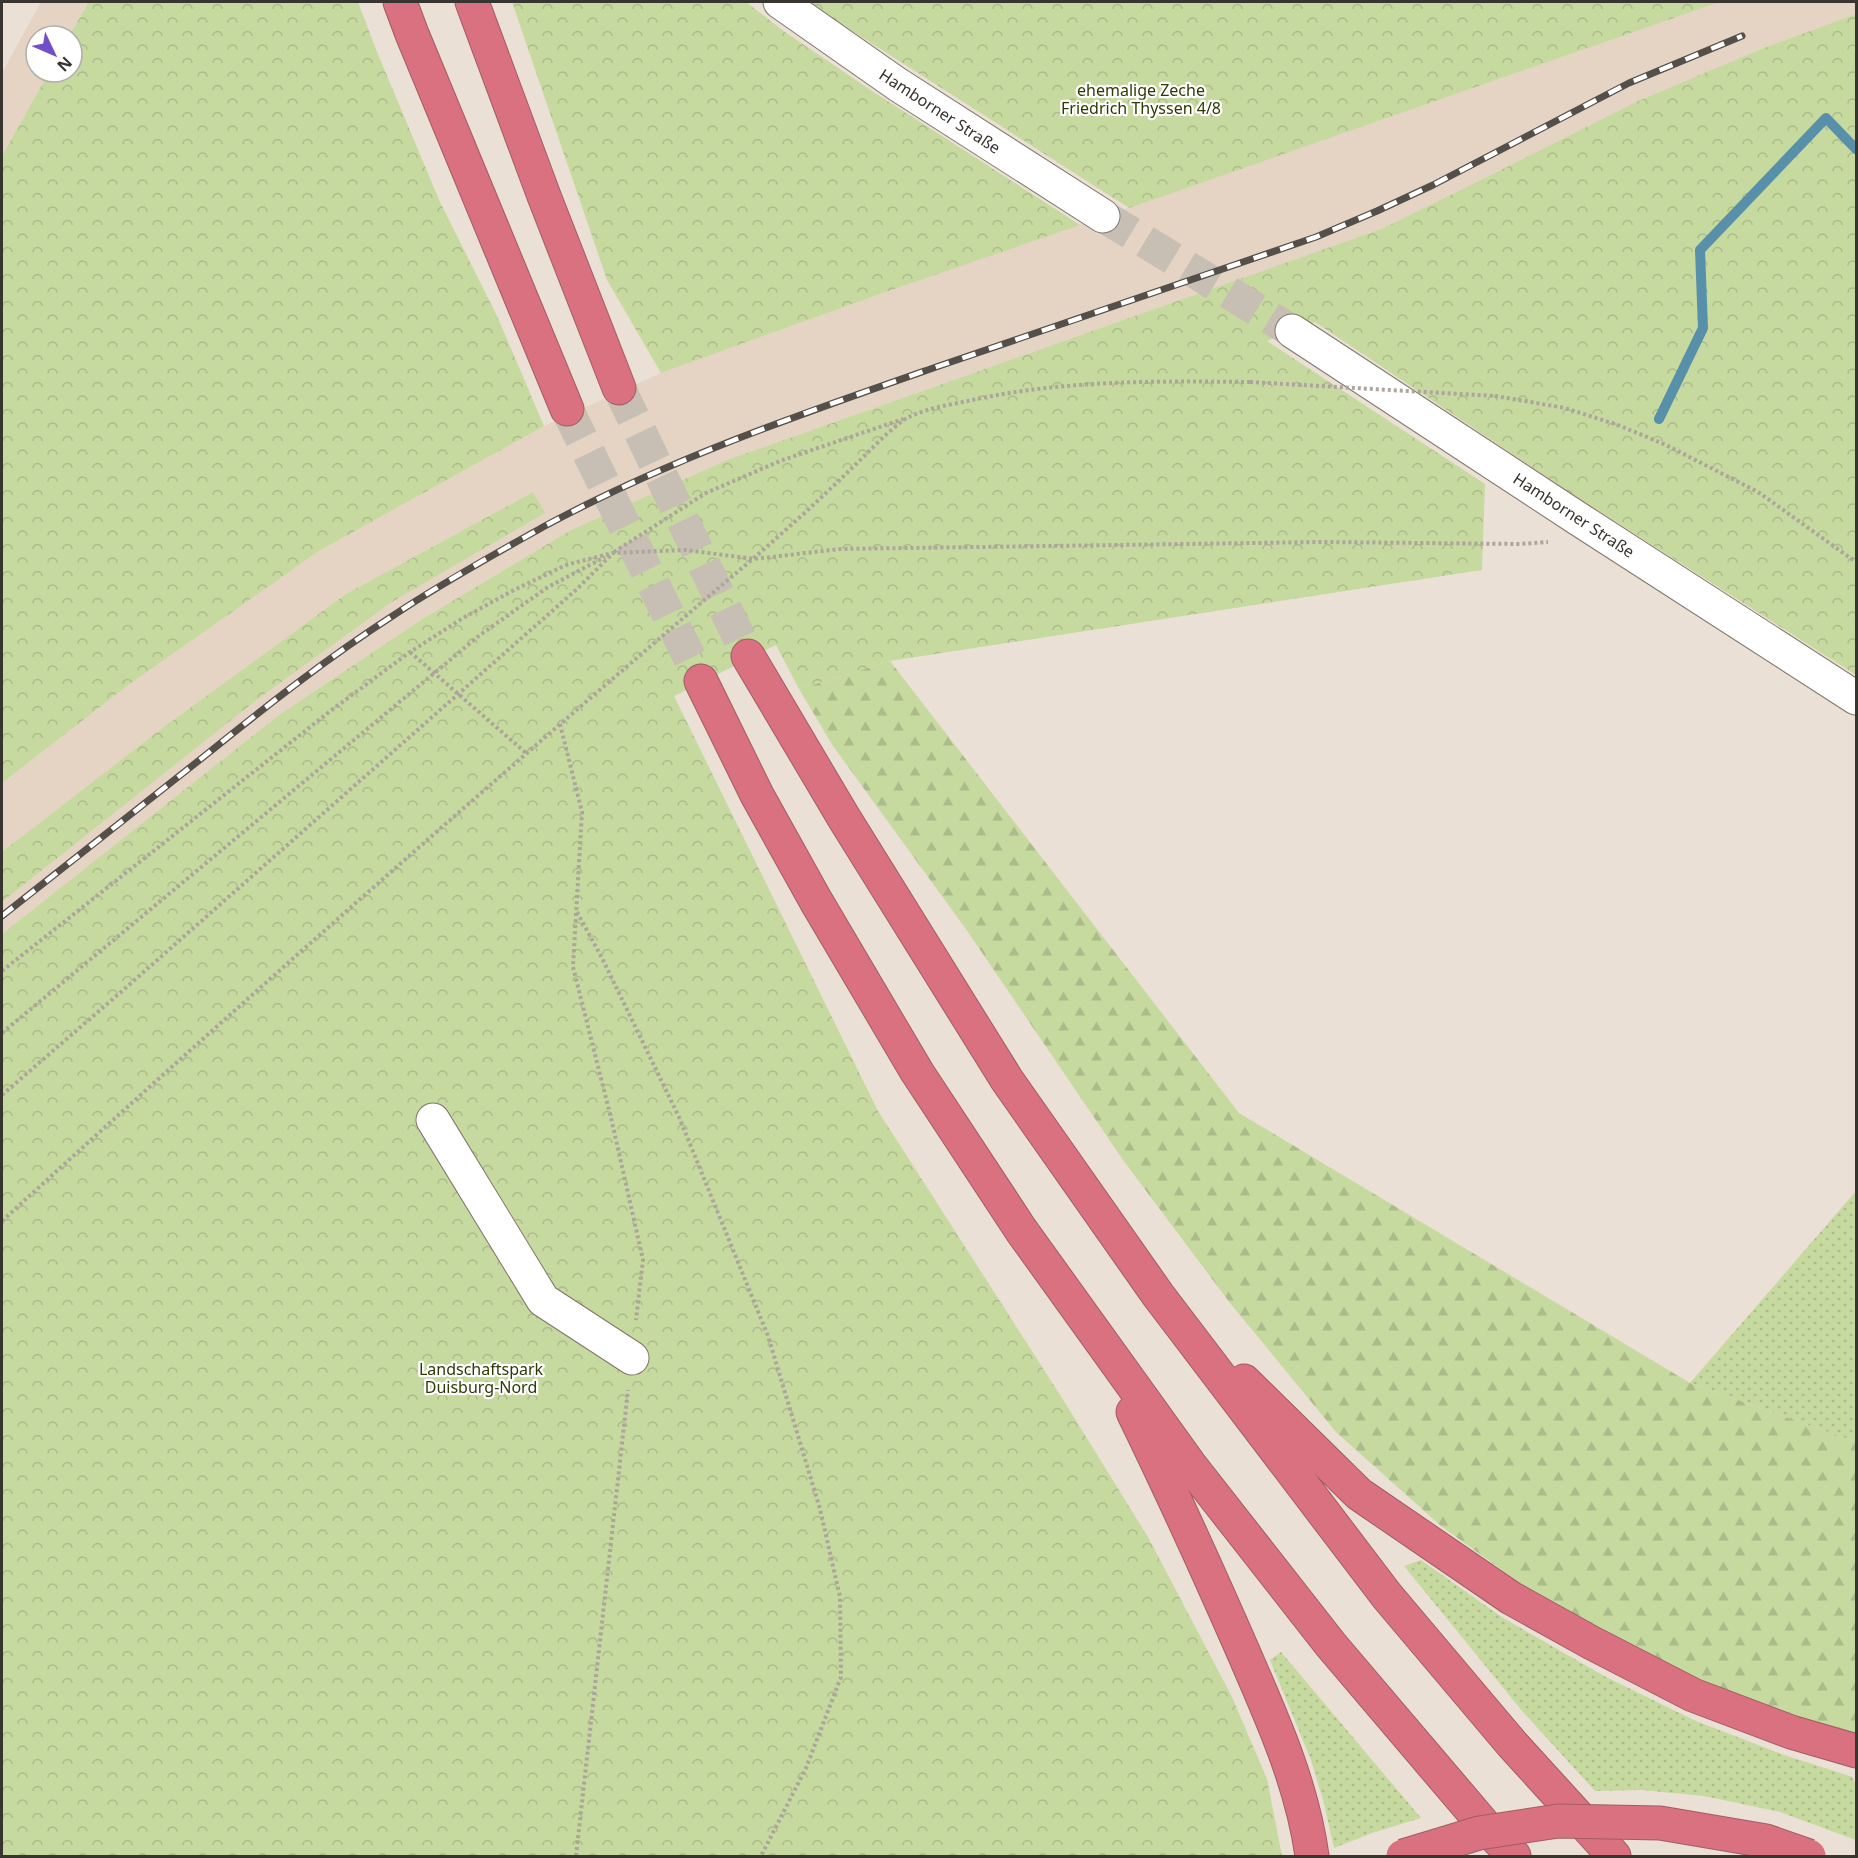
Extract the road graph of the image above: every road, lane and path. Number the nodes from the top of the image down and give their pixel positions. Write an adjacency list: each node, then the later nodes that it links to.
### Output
1 (400, 2): 7 (highway)
2 (472, 2): 6 (highway)
3 (780, 2): 4 (street, Hamborner Straße)
4 (1103, 216)
5 (1292, 331): 18 (street, Hamborner Straße)
6 (619, 388)
7 (567, 409)
8 (905, 418): 10 (path); 11 (path); 12 (path, bridge)
9 (1536, 543): 11 (path)
10 (612, 553): 11 (path); 13 (path); 15 (path); 17 (path)
11 (754, 559): 19 (path)
12 (1857, 562)
13 (410, 652): 15 (path); 22 (path)
14 (748, 656): 27 (highway)
15 (434, 673): 17 (path); 23 (path)
16 (701, 681): 28 (highway)
17 (458, 694): 20 (path); 24 (path)
18 (1857, 699)
19 (560, 724): 20 (path); 21 (path)
20 (526, 753): 26 (path)
21 (576, 910): 29 (path); 32 (path)
22 (2, 971)
23 (2, 1033)
24 (2, 1095)
25 (433, 1120): 29 (street)
26 (2, 1221)
27 (1158, 1295): 30 (highway); 36 (highway)
28 (1094, 1332): 33 (highway); 35 (highway)
29 (632, 1358): 31 (path)
30 (1857, 1751)
31 (576, 1857)
32 (761, 1857)
33 (1312, 1857)
34 (1403, 1857): 37 (highway, bridge)
35 (1514, 1857)
36 (1614, 1857)
37 (1809, 1857)

